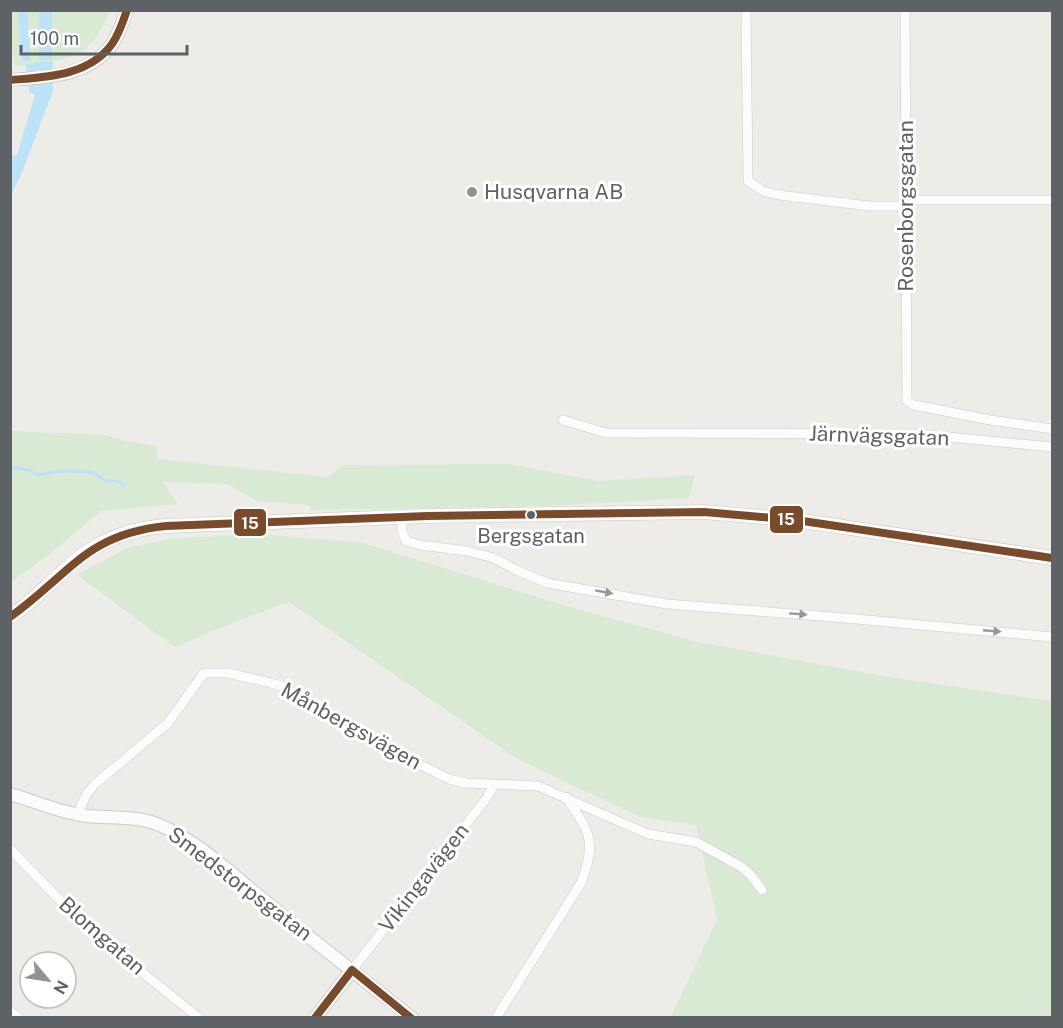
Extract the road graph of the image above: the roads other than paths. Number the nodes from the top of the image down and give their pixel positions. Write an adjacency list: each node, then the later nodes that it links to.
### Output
1 (127, 10): 4 (street)
2 (746, 10): 6 (street)
3 (905, 10): 6 (street, Rosenborgsgatan)
4 (11, 80)
5 (1053, 200): 6 (street)
6 (907, 203): 8 (street, Rosenborgsgatan)
7 (562, 420): 9 (street, Järnvägsgatan)
8 (1053, 429)
9 (1053, 447)
10 (402, 519): 11 (main road); 12 (main road); 13 (street, one-way to 13)
11 (1053, 558)
12 (10, 617)
13 (1053, 637)
14 (494, 785): 16 (street, Månbergsvägen); 17 (street, Månbergsvägen); 20 (street, Vikingavägen)
15 (10, 794): 17 (street, Smedstorpsgatan)
16 (566, 798): 19 (street, Månbergsvägen); 26 (street)
17 (78, 814): 20 (street, Smedstorpsgatan)
18 (10, 849): 23 (street, Blomgatan)
19 (762, 890)
20 (352, 970): 24 (street); 25 (street, Smedstorpsgatan)
21 (10, 1011): 22 (street)
22 (18, 1017)
23 (199, 1017)
24 (315, 1017)
25 (412, 1017)
26 (496, 1017)

